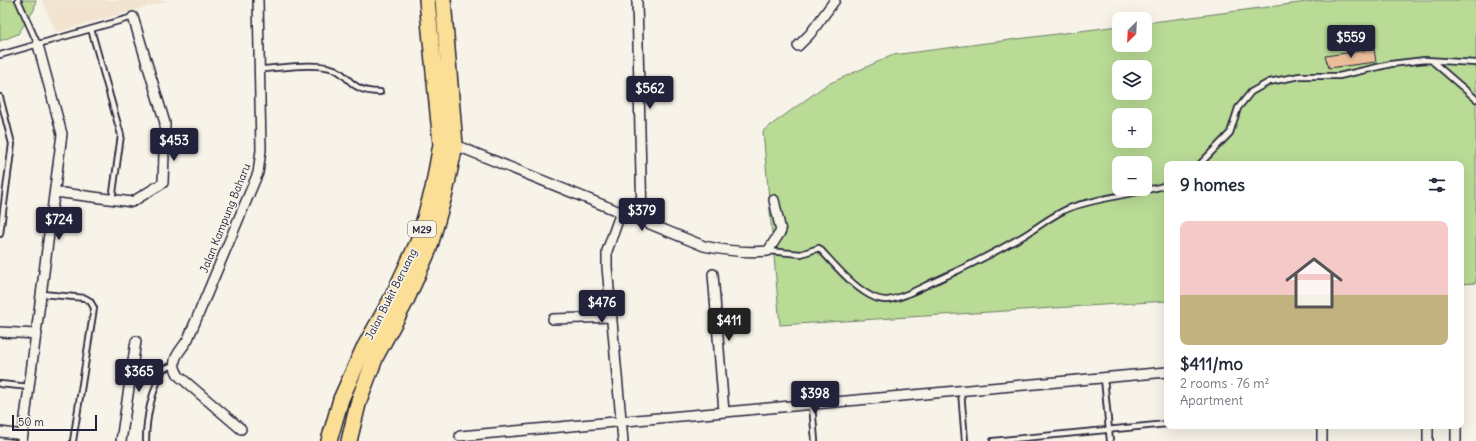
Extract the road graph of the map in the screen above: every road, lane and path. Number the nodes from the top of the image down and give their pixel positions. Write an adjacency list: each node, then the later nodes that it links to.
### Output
1 (18, 0): 9 (lane)
2 (258, 0): 14 (street, Jalan Kampung Baharu)
3 (427, 0): 56 (main road, Jalan Bukit Beruang / M29)
4 (443, 0): 18 (main road, Jalan Bukit Beruang / M29)
5 (637, 0): 25 (street)
6 (835, 0): 10 (street)
7 (133, 17): 8 (lane); 22 (street)
8 (92, 29): 9 (lane); 22 (lane)
9 (38, 45): 11 (lane); 21 (street)
10 (798, 46)
11 (0, 56)
12 (1431, 60): 13 (lane); 17 (lane); 19 (lane)
13 (1476, 63)
14 (260, 69): 15 (lane); 35 (street, Jalan Kampung Baharu)
15 (380, 92)
16 (0, 97): 26 (lane)
17 (1476, 99)
18 (455, 145): 24 (street); 57 (main road, Jalan Bukit Beruang / M29)
19 (1203, 161)
20 (1164, 186): 27 (lane)
21 (55, 192): 22 (street); 29 (street)
22 (112, 200)
23 (774, 200): 27 (street)
24 (621, 212): 25 (street); 30 (street)
25 (642, 220): 27 (street)
26 (0, 234)
27 (768, 251)
28 (713, 274): 42 (street)
29 (42, 294): 33 (street); 53 (lane)
30 (612, 317): 31 (street); 43 (street)
31 (553, 319)
32 (0, 332): 33 (street)
33 (37, 334): 39 (street)
34 (136, 341): 54 (street)
35 (174, 365): 45 (street); 55 (lane)
36 (1164, 372): 37 (street)
37 (1104, 378): 40 (street); 49 (lane)
38 (0, 384): 39 (lane)
39 (30, 387): 52 (street)
40 (961, 391): 41 (street); 60 (lane)
41 (812, 404): 42 (street); 59 (lane)
42 (724, 412): 43 (street)
43 (621, 421): 51 (street); 58 (street)
44 (1164, 424): 49 (lane)
45 (241, 429)
46 (1322, 429): 63 (street)
47 (1428, 429): 64 (street)
48 (1456, 429): 65 (street)
49 (1109, 430): 61 (lane); 62 (lane)
50 (0, 432): 52 (street)
51 (460, 436)
52 (23, 438)
53 (73, 441)
54 (122, 441)
55 (146, 441)
56 (329, 441)
57 (349, 441)
58 (623, 441)
59 (815, 441)
60 (965, 441)
61 (993, 441)
62 (1110, 441)
63 (1322, 441)
64 (1428, 441)
65 (1456, 441)

